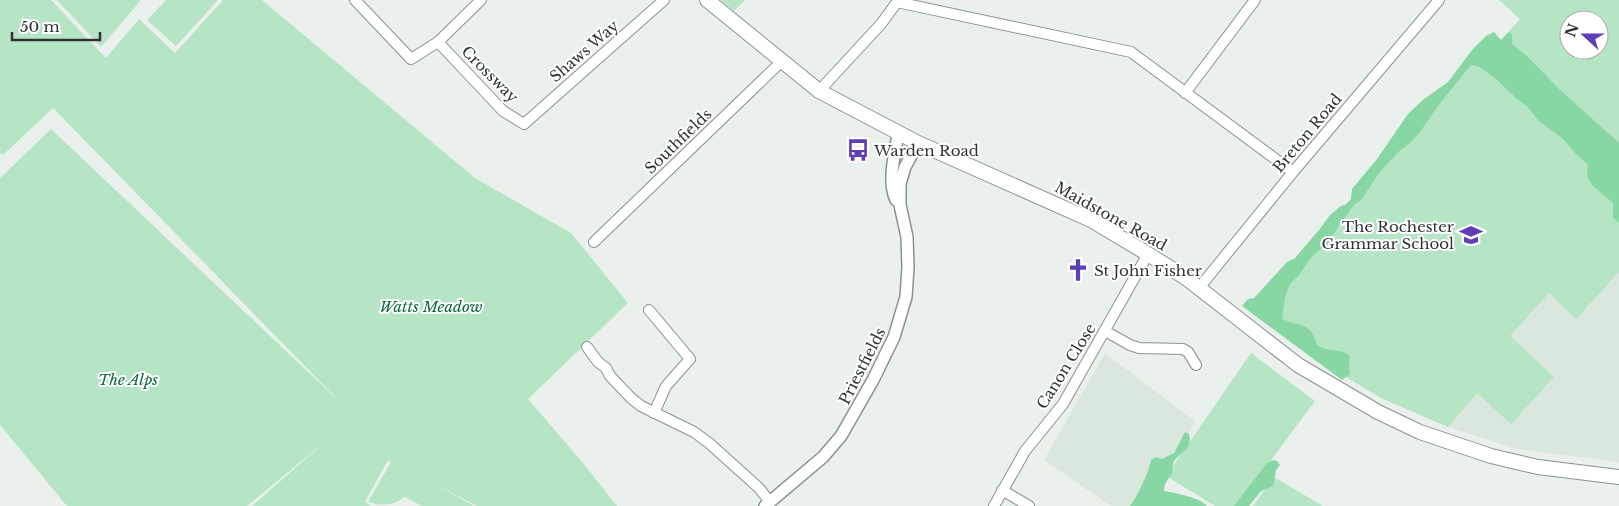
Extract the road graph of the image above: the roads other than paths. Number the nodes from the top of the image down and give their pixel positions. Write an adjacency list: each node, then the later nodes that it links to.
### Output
1 (355, 0): 8 (street)
2 (481, 0): 8 (street)
3 (664, 0): 12 (street, Shaws Way)
4 (707, 0): 9 (main road, Maidstone Road)
5 (1255, 0): 11 (street)
6 (1439, 0): 15 (street, Breton Road)
7 (898, 1): 10 (street); 11 (street)
8 (438, 42): 12 (street, Crossway)
9 (782, 61): 10 (main road, Maidstone Road); 17 (street, Southfields)
10 (819, 91): 13 (main road, Maidstone Road)
11 (1185, 93): 15 (street)
12 (524, 124)
13 (898, 134): 14 (main road, Maidstone Road); 16 (street, Priestfields)
14 (918, 143): 16 (street, Priestfields); 18 (main road, Maidstone Road)
15 (1293, 172): 19 (street, Breton Road)
16 (900, 205): 27 (street, Priestfields)
17 (594, 242)
18 (1148, 254): 19 (main road, Maidstone Road); 21 (street, Canon Close)
19 (1199, 288): 25 (main road, Maidstone Road)
20 (648, 310): 24 (street)
21 (1105, 331): 23 (street); 26 (street, Canon Close)
22 (587, 347): 24 (street)
23 (1196, 365)
24 (654, 413): 27 (street)
25 (1619, 477)
26 (1002, 490): 28 (street, Canon Close); 29 (street)
27 (767, 504)
28 (994, 506)
29 (1028, 506)

